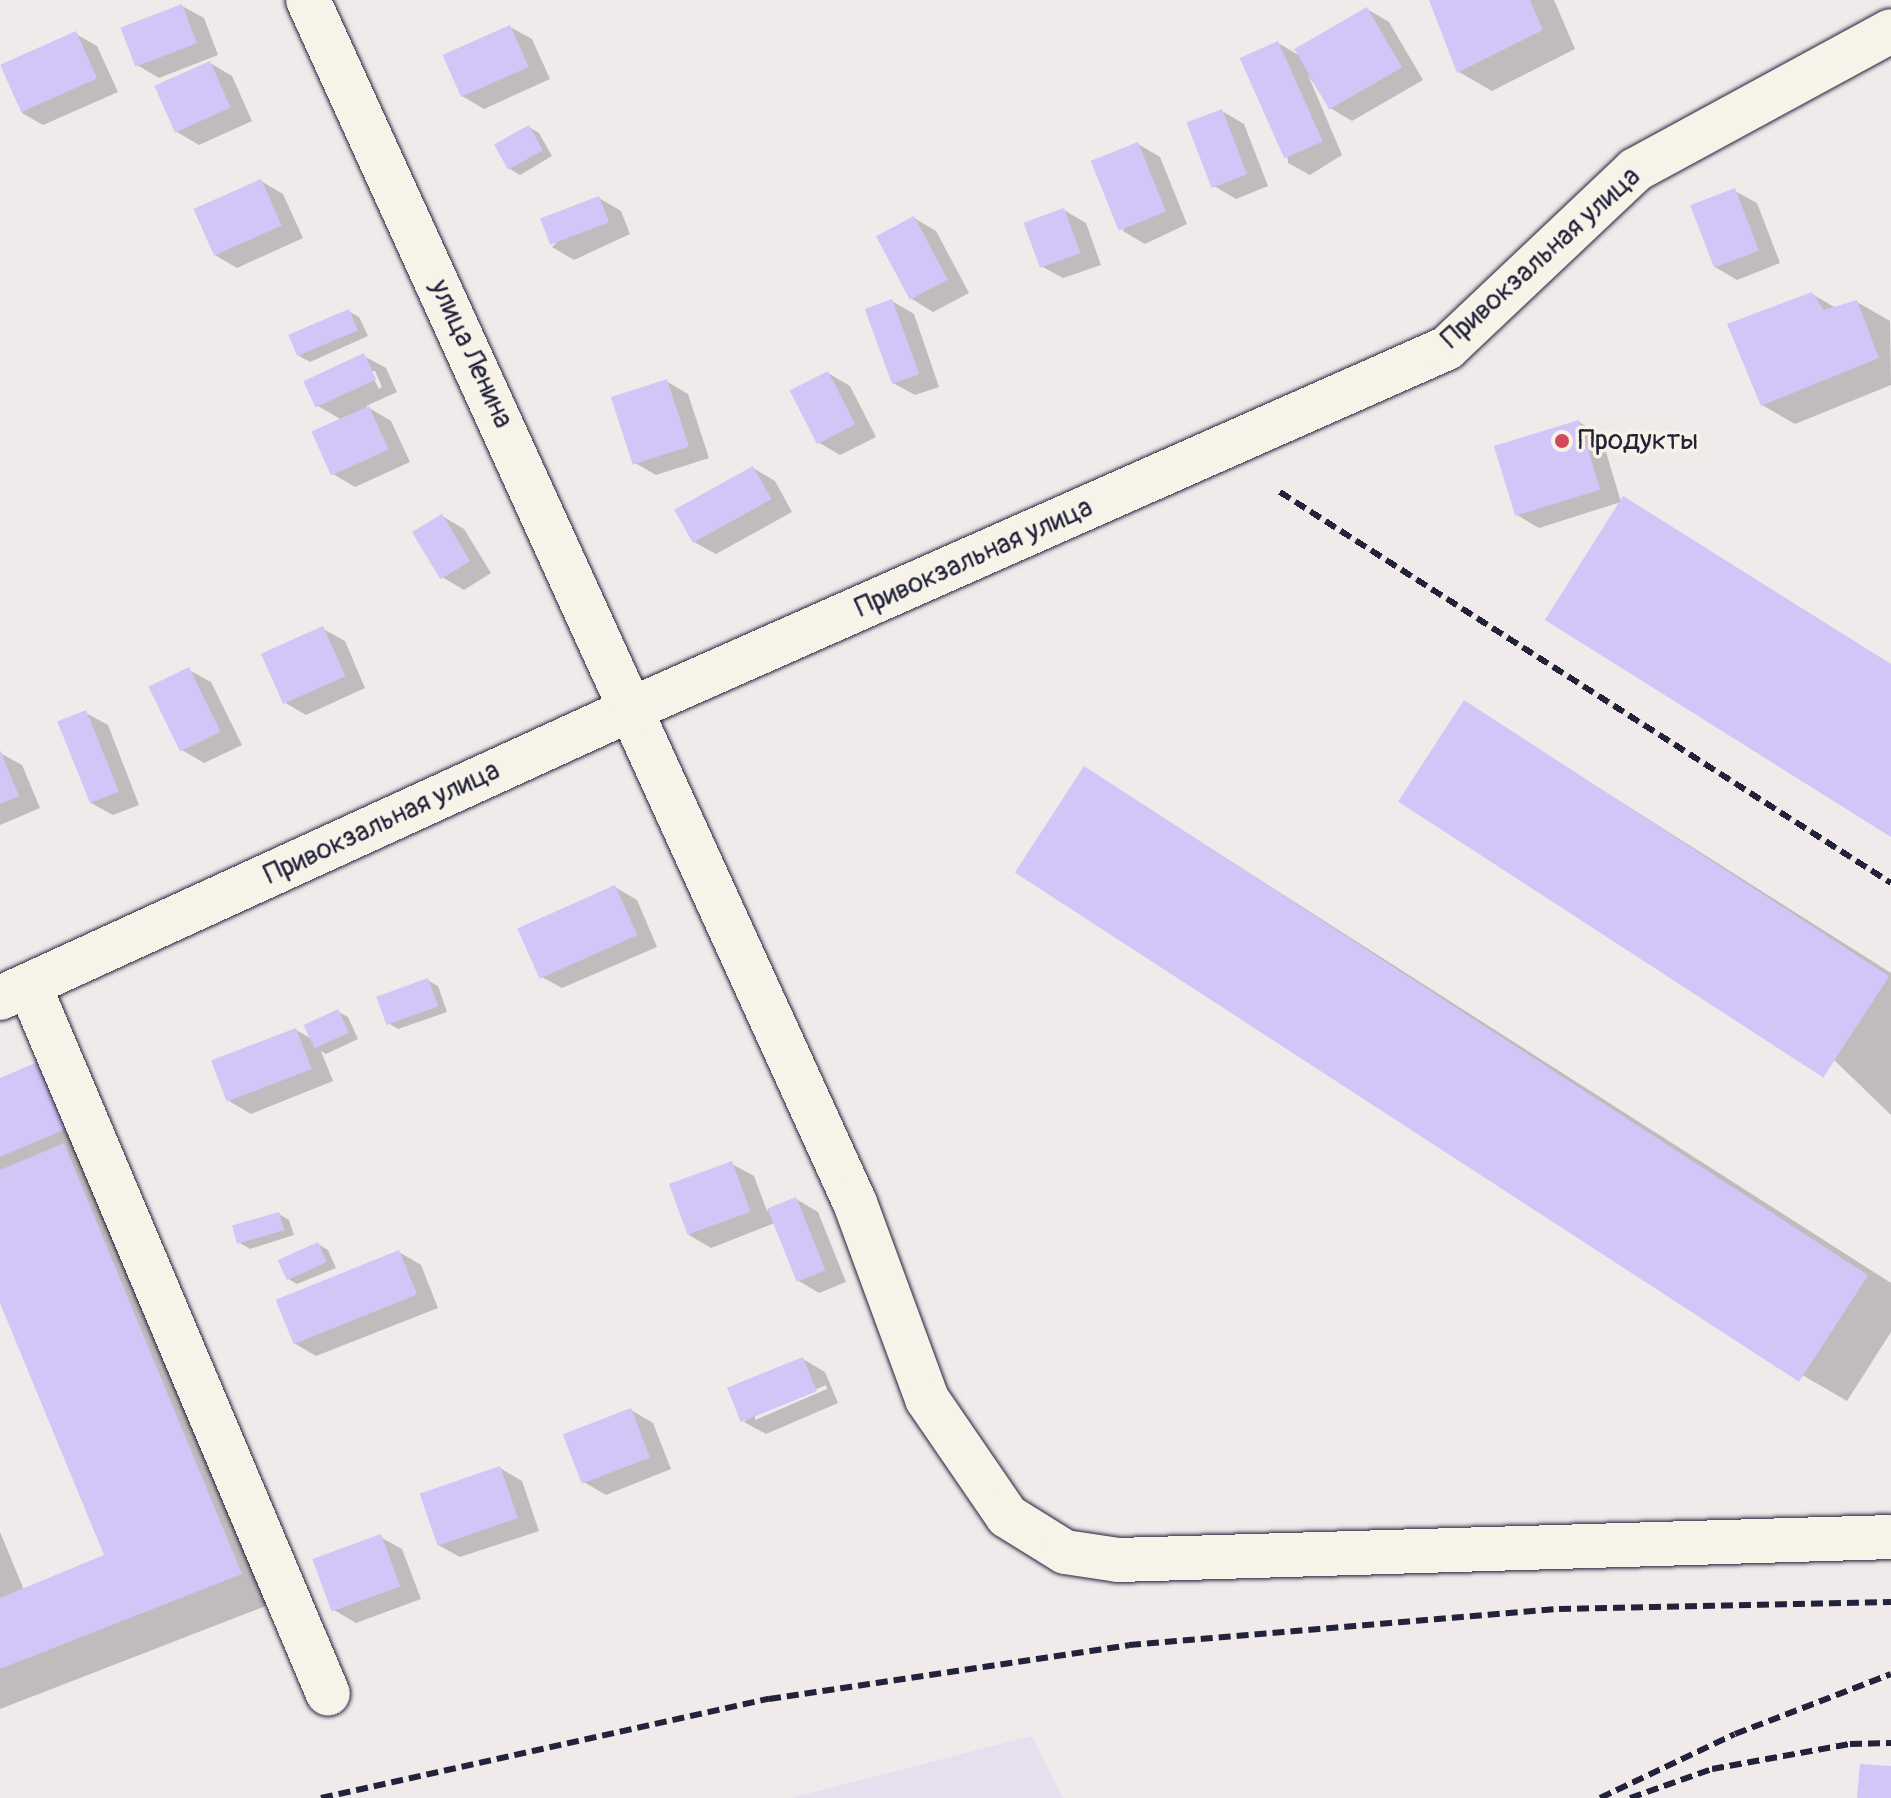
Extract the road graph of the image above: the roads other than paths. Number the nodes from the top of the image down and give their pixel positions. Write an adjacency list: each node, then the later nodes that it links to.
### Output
1 (308, 0): 3 (street, улица Ленина)
2 (1891, 31): 3 (street, Привокзальная улица)
3 (634, 708): 4 (street, Привокзальная улица); 5 (street, улица Ленина)
4 (14, 991): 6 (street)
5 (1891, 1537)
6 (328, 1694)

